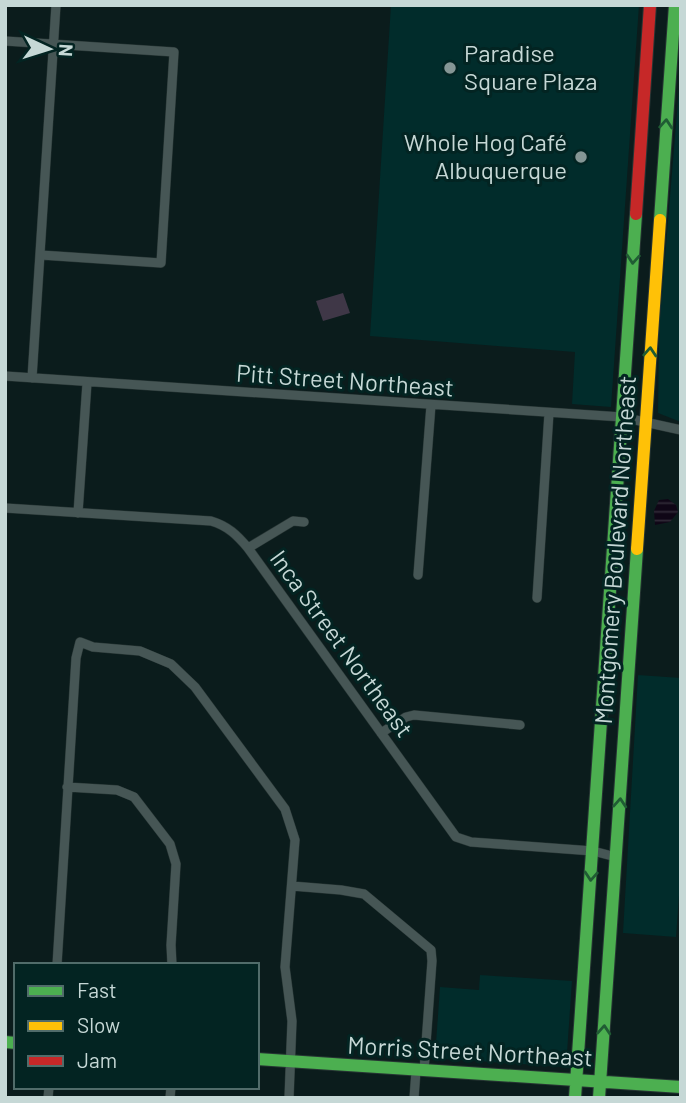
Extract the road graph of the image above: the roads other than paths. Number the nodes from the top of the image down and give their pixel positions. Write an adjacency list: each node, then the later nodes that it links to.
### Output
1 (56, 5): 5 (street)
2 (650, 5): 12 (main road, Montgomery Boulevard Northeast, one-way to 12)
3 (675, 5): 13 (main road, Montgomery Boulevard Northeast, one-way to 3)
4 (5, 41): 5 (street)
5 (53, 44): 6 (street); 6 (street)
6 (41, 255): 8 (street)
7 (5, 376): 8 (street, Pitt Street Northeast)
8 (32, 378): 9 (street, Pitt Street Northeast)
9 (87, 383): 10 (street, Pitt Street Northeast); 16 (street)
10 (431, 405): 11 (street, Pitt Street Northeast); 19 (street)
11 (549, 413): 12 (street, Pitt Street Northeast); 20 (street)
12 (622, 417): 13 (street, Pitt Street Northeast); 24 (main road, Montgomery Boulevard Northeast)
13 (645, 421): 14 (street, Pitt Street Northeast); 25 (main road, Montgomery Boulevard Northeast, one-way to 13)
14 (681, 430)
15 (5, 508): 16 (street, Inca Street Northeast)
16 (78, 513): 18 (street, Inca Street Northeast)
17 (304, 522): 18 (street)
18 (248, 548): 22 (street, Inca Street Northeast)
19 (418, 575)
20 (537, 598)
21 (520, 725): 22 (street)
22 (381, 733): 24 (street, Inca Street Northeast)
23 (67, 786): 26 (street); 27 (street); 28 (street)
24 (593, 851): 25 (street, Inca Street Northeast); 32 (main road, Montgomery Boulevard Northeast, one-way to 32)
25 (616, 857): 33 (main road, Montgomery Boulevard Northeast, one-way to 25)
26 (292, 886): 30 (street); 31 (street)
27 (57, 963)
28 (172, 963)
29 (259, 1059): 30 (main road, Morris Street Northeast)
30 (292, 1061): 31 (main road, Morris Street Northeast); 35 (street)
31 (420, 1071): 32 (main road, Morris Street Northeast); 36 (street)
32 (577, 1079): 33 (main road, Morris Street Northeast); 37 (main road, Montgomery Boulevard Northeast)
33 (600, 1080): 34 (main road, Morris Street Northeast); 38 (main road, Montgomery Boulevard Northeast)
34 (681, 1087)
35 (289, 1098)
36 (414, 1098)
37 (575, 1098)
38 (598, 1098)

